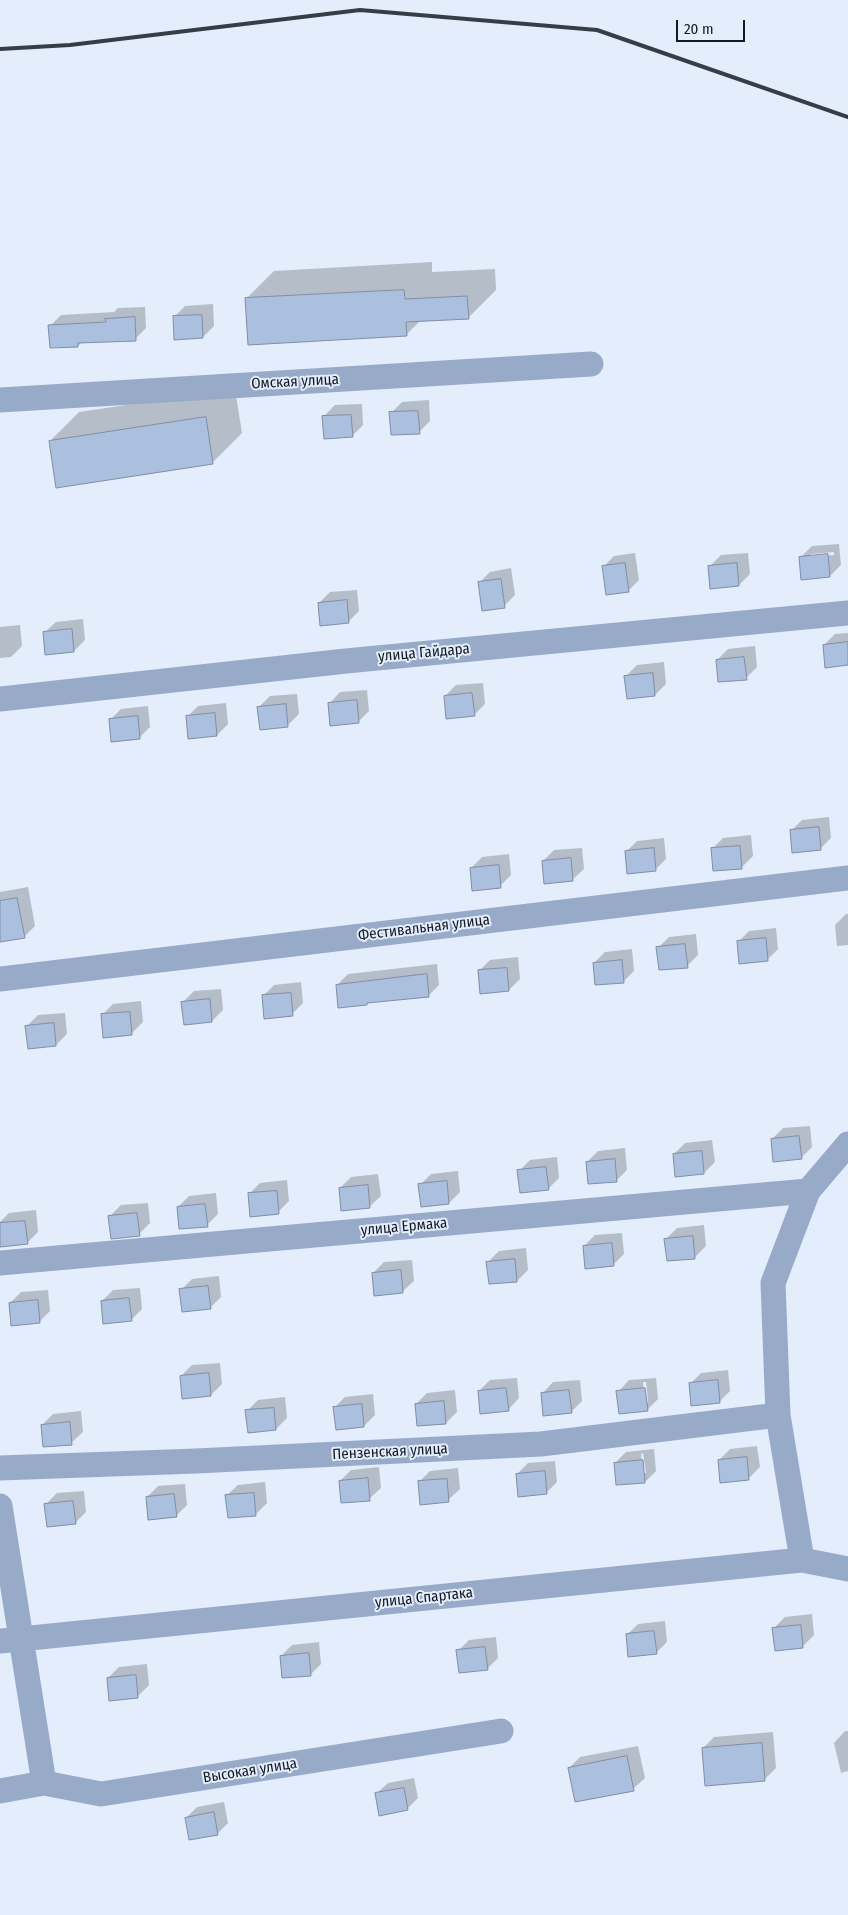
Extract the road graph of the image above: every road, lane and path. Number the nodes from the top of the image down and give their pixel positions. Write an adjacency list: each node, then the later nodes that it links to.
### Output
1 (591, 364): 2 (street, Омская улица)
2 (0, 400)
3 (848, 613): 4 (street, улица Гайдара)
4 (0, 699)
5 (848, 878): 6 (street, Фестивальная улица)
6 (0, 979)
7 (848, 1144): 8 (street)
8 (808, 1191): 9 (street, улица Ермака); 10 (street)
9 (0, 1263)
10 (778, 1415): 11 (street, Пензенская улица); 13 (street)
11 (0, 1468)
12 (0, 1506): 15 (street)
13 (802, 1560): 14 (street, улица Спартака); 15 (street, улица Спартака)
14 (848, 1569)
15 (11, 1641): 17 (street)
16 (501, 1731): 17 (street, Высокая улица)
17 (44, 1783): 18 (street, Высокая улица)
18 (0, 1791)

